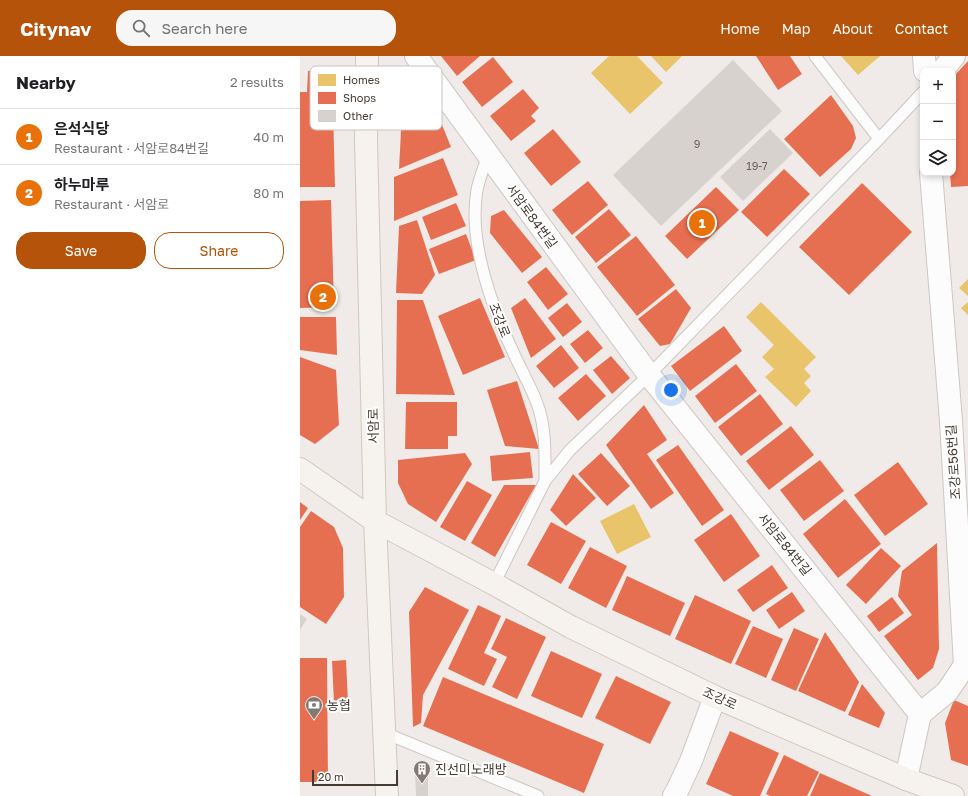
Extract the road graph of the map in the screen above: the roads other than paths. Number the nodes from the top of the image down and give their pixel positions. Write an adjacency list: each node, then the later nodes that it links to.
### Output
1 (367, 56): 6 (street, 서암로)
2 (416, 56): 7 (street, 서암로84번길)
3 (815, 56): 13 (lane)
4 (924, 56): 8 (street)
5 (954, 56): 9 (street)
6 (367, 66)
7 (423, 66)
8 (925, 68)
9 (944, 68)
10 (442, 92): 14 (street, 서암로84번길)
11 (920, 95): 13 (lane)
12 (366, 130): 19 (street, 서암로)
13 (879, 139): 16 (lane)
14 (488, 156): 16 (street, 서암로84번길); 18 (lane, 조강로)
15 (931, 176): 22 (street, 조강로56번길)
16 (650, 375): 18 (lane, 조강로); 22 (street, 서암로84번길)
17 (300, 469): 19 (street, 조강로)
18 (545, 481): 20 (lane, 조강로)
19 (375, 521): 20 (street, 조강로); 23 (street, 서암로)
20 (494, 584): 21 (street, 조강로)
21 (716, 697): 24 (street, 조강로); 27 (street)
22 (920, 714): 24 (street)
23 (385, 733): 25 (street, 서암로); 26 (lane)
24 (906, 779): 28 (street, 조강로)
25 (387, 796)
26 (538, 796)
27 (674, 796)
28 (953, 796)

